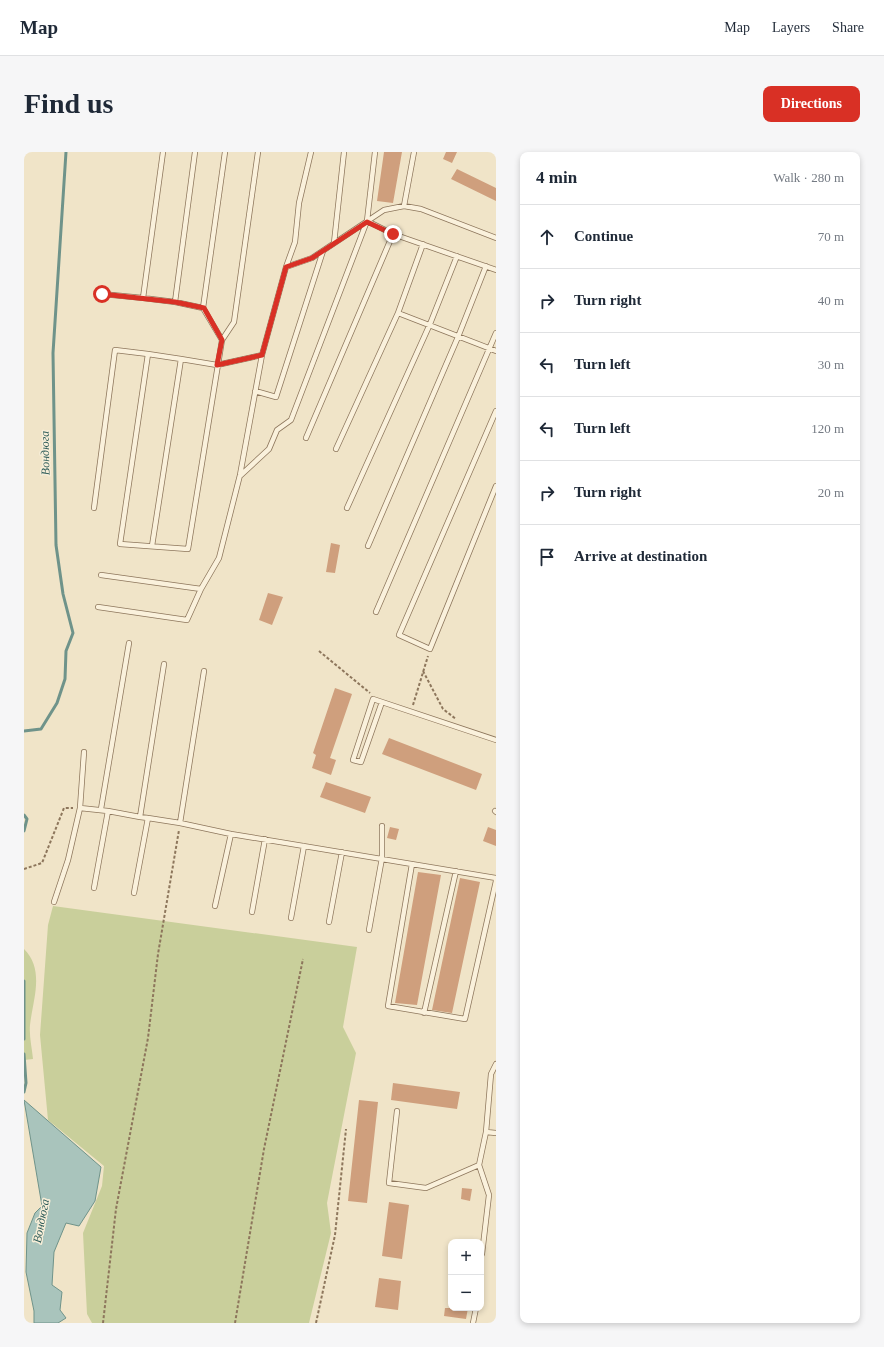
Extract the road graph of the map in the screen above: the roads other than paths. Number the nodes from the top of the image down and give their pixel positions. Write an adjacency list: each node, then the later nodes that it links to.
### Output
1 (163, 152): 21 (lane)
2 (195, 152): 22 (lane)
3 (225, 152): 23 (lane)
4 (258, 152): 28 (lane)
5 (311, 152): 18 (lane)
6 (344, 152): 13 (lane)
7 (375, 152): 10 (lane)
8 (414, 152): 9 (lane)
9 (404, 206): 10 (lane); 12 (lane)
10 (367, 222): 11 (lane); 13 (lane); 39 (lane)
11 (393, 234): 14 (lane); 37 (lane)
12 (496, 238)
13 (334, 244): 15 (lane)
14 (423, 244): 16 (lane); 24 (lane)
15 (323, 251): 18 (lane); 35 (lane)
16 (457, 256): 17 (lane); 25 (lane)
17 (486, 266): 19 (lane); 27 (lane)
18 (286, 267): 32 (lane)
19 (496, 270)
20 (102, 294): 21 (lane)
21 (143, 298): 22 (lane)
22 (175, 302): 23 (lane)
23 (204, 308): 28 (lane)
24 (398, 313): 25 (lane); 38 (lane)
25 (430, 324): 27 (lane); 42 (lane)
26 (496, 333): 29 (lane)
27 (458, 337): 29 (lane); 44 (lane)
28 (222, 340): 34 (lane)
29 (490, 349): 30 (lane); 48 (lane)
30 (496, 351)
31 (148, 354): 33 (lane); 41 (lane); 43 (lane)
32 (262, 355): 34 (lane); 35 (lane)
33 (181, 359): 34 (lane); 43 (lane)
34 (217, 365): 43 (lane)
35 (255, 391): 39 (lane)
36 (496, 411): 40 (lane)
37 (306, 438)
38 (336, 449)
39 (240, 475): 46 (lane)
40 (496, 486)
41 (94, 508)
42 (347, 508)
43 (152, 546)
44 (368, 546)
45 (101, 575): 46 (lane)
46 (201, 589): 47 (lane)
47 (98, 607)
48 (376, 612)
49 (129, 643): 56 (lane)
50 (164, 664): 58 (lane)
51 (204, 671): 60 (lane)
52 (382, 702): 52 (lane); 53 (lane)
53 (496, 740)
54 (84, 752): 55 (lane)
55 (80, 808): 56 (lane); 73 (lane)
56 (101, 809): 57 (lane)
57 (108, 811): 58 (lane); 71 (lane)
58 (140, 816): 59 (lane)
59 (148, 818): 60 (lane); 72 (lane)
60 (180, 823): 62 (lane)
61 (382, 826): 66 (lane)
62 (231, 834): 63 (lane); 74 (lane)
63 (265, 839): 64 (lane); 75 (lane)
64 (304, 846): 65 (lane); 76 (lane)
65 (342, 852): 66 (lane); 77 (lane)
66 (382, 858): 67 (lane); 78 (lane)
67 (412, 864): 68 (lane); 79 (lane)
68 (456, 871): 69 (lane); 79 (lane)
69 (496, 878)
70 (496, 881): 79 (lane)
71 (94, 888)
72 (134, 893)
73 (54, 902)
74 (215, 906)
75 (252, 912)
76 (290, 918)
77 (329, 922)
78 (369, 930)
79 (424, 1013)
80 (496, 1064): 82 (lane)
81 (398, 1111): 84 (lane)
82 (486, 1132): 83 (lane); 84 (lane)
83 (496, 1132)
84 (479, 1165): 85 (lane)
85 (484, 1239)
86 (475, 1311): 87 (lane)
87 (473, 1323)

